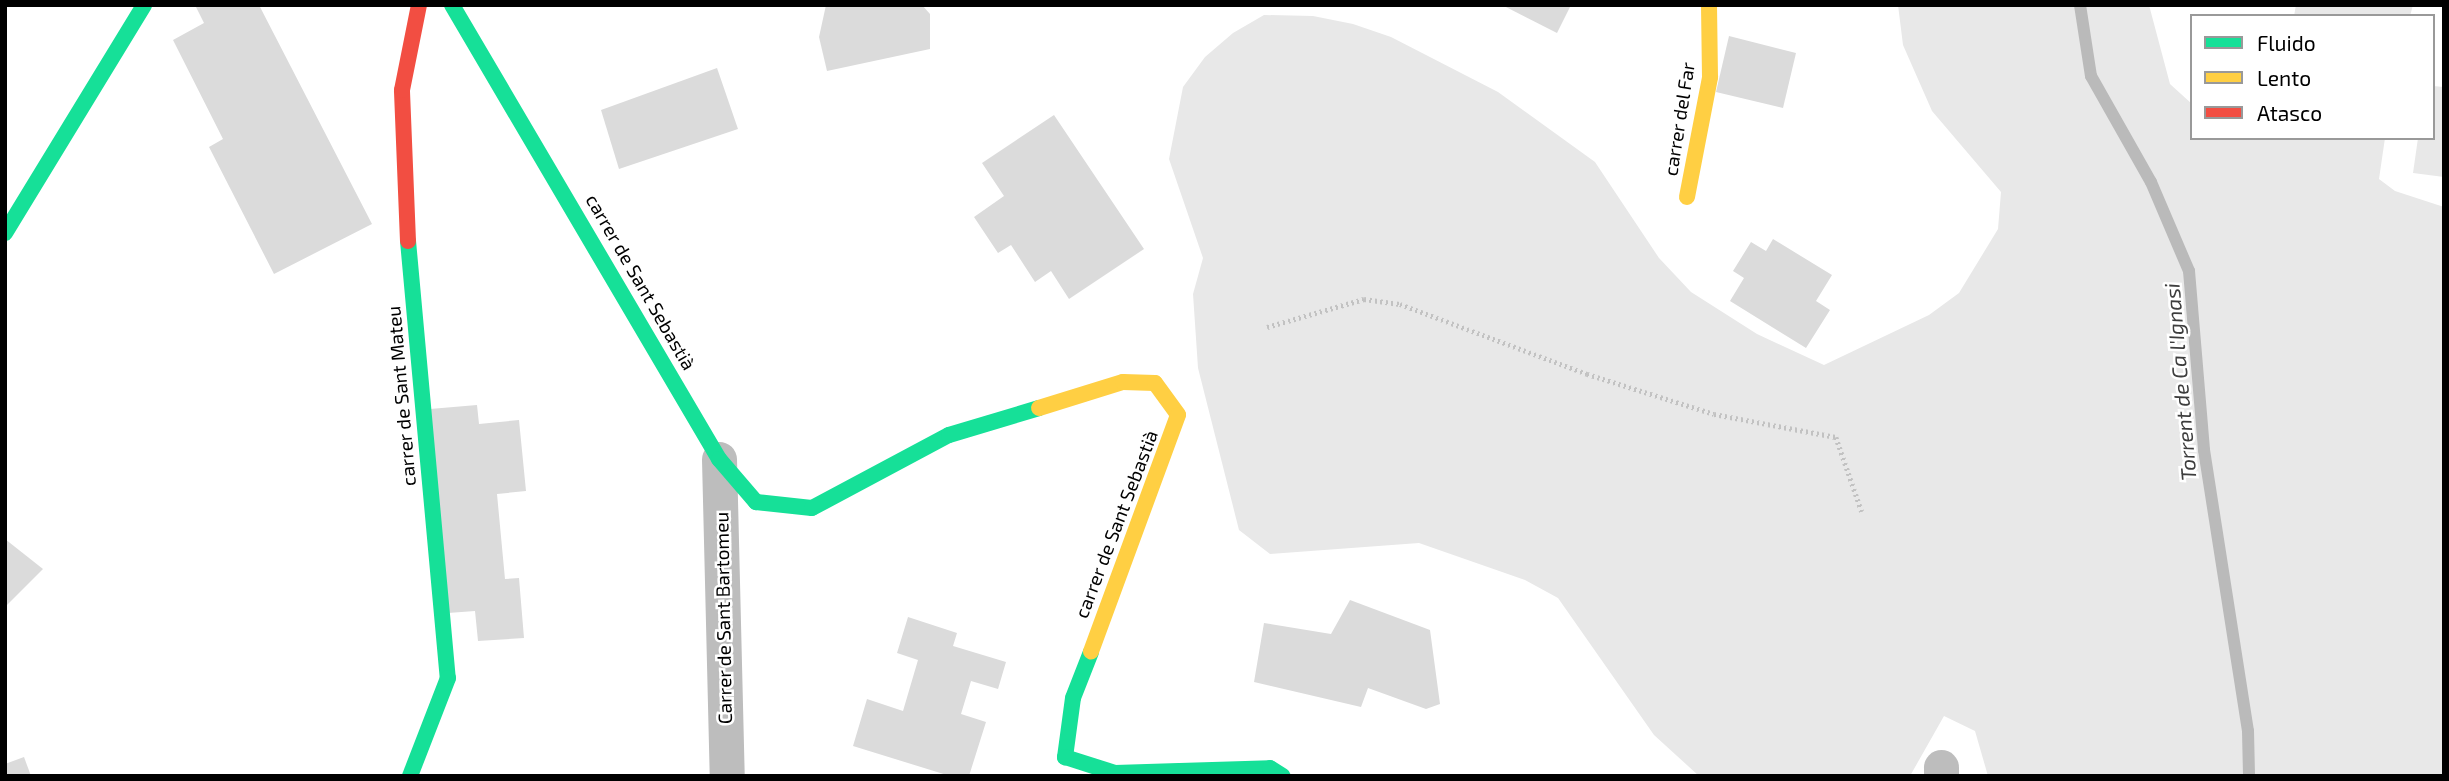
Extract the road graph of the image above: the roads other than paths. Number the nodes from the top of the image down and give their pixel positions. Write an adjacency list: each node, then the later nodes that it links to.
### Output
1 (144, 5): 6 (street)
2 (419, 5): 9 (street, carrer de Sant Mateu)
3 (452, 5): 7 (street, carrer de Sant Sebastià)
4 (1709, 5): 5 (street, carrer del Far)
5 (1688, 197)
6 (5, 233)
7 (719, 460): 8 (street, carrer de Sant Sebastià); 10 (street, Carrer de Sant Bartomeu)
8 (1060, 766): 11 (street, carrer de Sant Sebastià)
9 (410, 776)
10 (727, 776)
11 (1283, 776)

